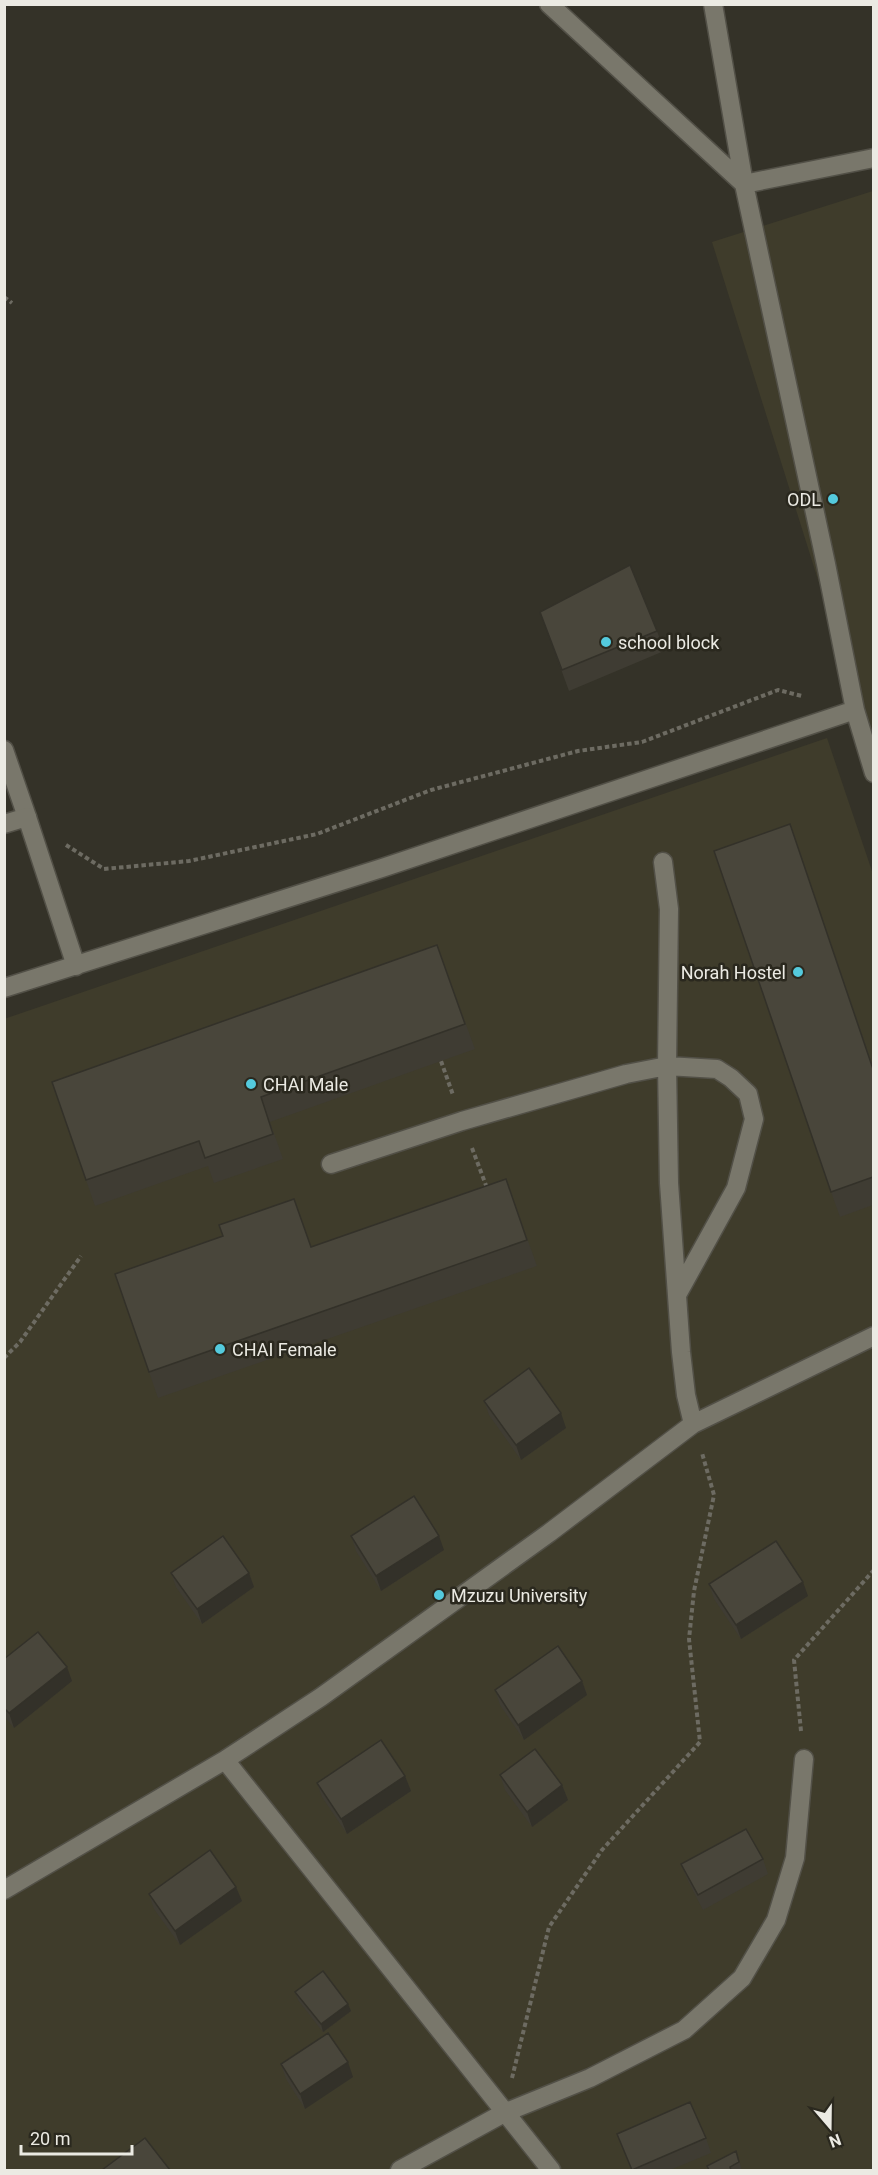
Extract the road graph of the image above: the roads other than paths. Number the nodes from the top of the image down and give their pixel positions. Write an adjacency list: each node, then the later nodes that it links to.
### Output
1 (549, 4): 4 (street)
2 (713, 4): 4 (street)
3 (873, 158): 4 (street)
4 (744, 184): 5 (street)
5 (855, 710): 7 (street); 11 (street)
6 (4, 750): 8 (street)
7 (873, 773)
8 (27, 817): 9 (street); 11 (street)
9 (4, 824)
10 (663, 861): 13 (street)
11 (76, 966): 12 (street)
12 (4, 988)
13 (667, 1066): 14 (street); 15 (street); 15 (street)
14 (331, 1164)
15 (677, 1295): 17 (street)
16 (873, 1336): 17 (street)
17 (693, 1424): 19 (street)
18 (804, 1759): 21 (street)
19 (225, 1760): 20 (street); 21 (street)
20 (4, 1890)
21 (504, 2113): 22 (street); 23 (street)
22 (400, 2170)
23 (552, 2170)

